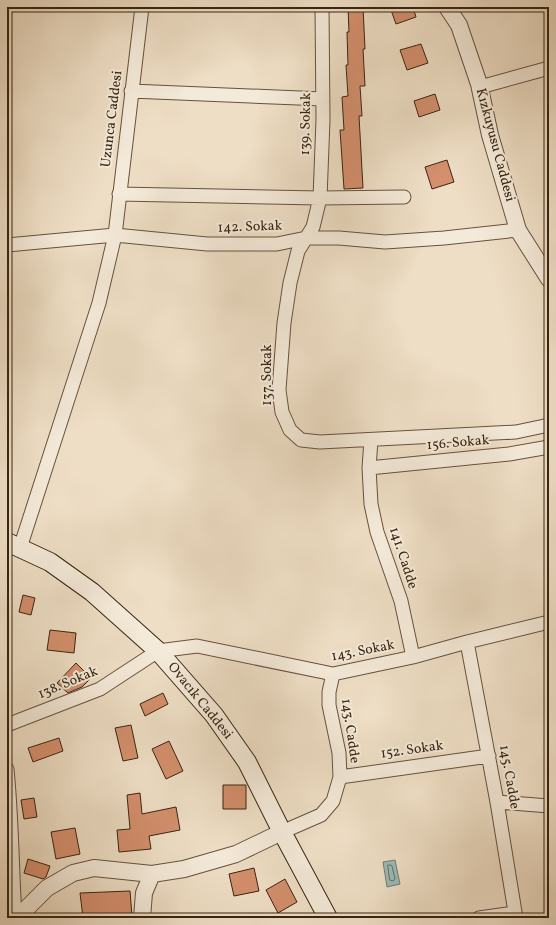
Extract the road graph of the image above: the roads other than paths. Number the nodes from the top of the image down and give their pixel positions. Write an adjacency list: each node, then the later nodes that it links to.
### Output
1 (142, 7): 6 (street, Uzunca Caddesi)
2 (322, 7): 7 (street, 139. Sokak)
3 (447, 7): 5 (street, Kızkuyusu Caddesi)
4 (549, 68): 5 (street)
5 (480, 87): 11 (street, Kızkuyusu Caddesi)
6 (131, 91): 7 (street); 8 (street, Uzunca Caddesi)
7 (323, 99): 10 (street, 139. Sokak)
8 (119, 194): 10 (street); 12 (street, Uzunca Caddesi)
9 (404, 197): 10 (street)
10 (320, 198): 13 (street, 139. Sokak)
11 (518, 230): 13 (street, 142. Sokak); 15 (street, Kızkuyusu Caddesi)
12 (114, 236): 13 (street, 142. Sokak); 14 (street, 142. Sokak); 20 (street, Uzunca Caddesi)
13 (306, 238): 17 (street, 137. Sokak)
14 (7, 245)
15 (549, 279)
16 (549, 425): 17 (street, 137. Sokak)
17 (371, 440): 19 (street, 141. Cadde)
18 (549, 447): 19 (street, 156. Sokak)
19 (369, 468): 24 (street, 141. Cadde)
20 (14, 545): 23 (main road, Ovacık Caddesi)
21 (549, 622): 22 (street, 143. Sokak)
22 (467, 642): 24 (street, 143. Sokak); 27 (street, 145. Cadde)
23 (158, 650): 25 (street, 143. Sokak); 26 (street, 138. Sokak); 32 (main road, Ovacık Caddesi)
24 (413, 657): 25 (street, 143. Sokak)
25 (333, 674): 29 (street, 143. Cadde)
26 (7, 725)
27 (489, 756): 29 (street, 152. Sokak); 30 (street, 145. Cadde)
28 (7, 769): 35 (street)
29 (340, 777): 32 (street, 143. Cadde)
30 (497, 802): 31 (street); 34 (street, 145. Cadde)
31 (549, 806)
32 (282, 832): 33 (street); 37 (main road, Ovacık Caddesi)
33 (152, 874): 35 (street); 36 (street)
34 (515, 915): 38 (street)
35 (16, 918)
36 (142, 918)
37 (328, 918)
38 (478, 918)

